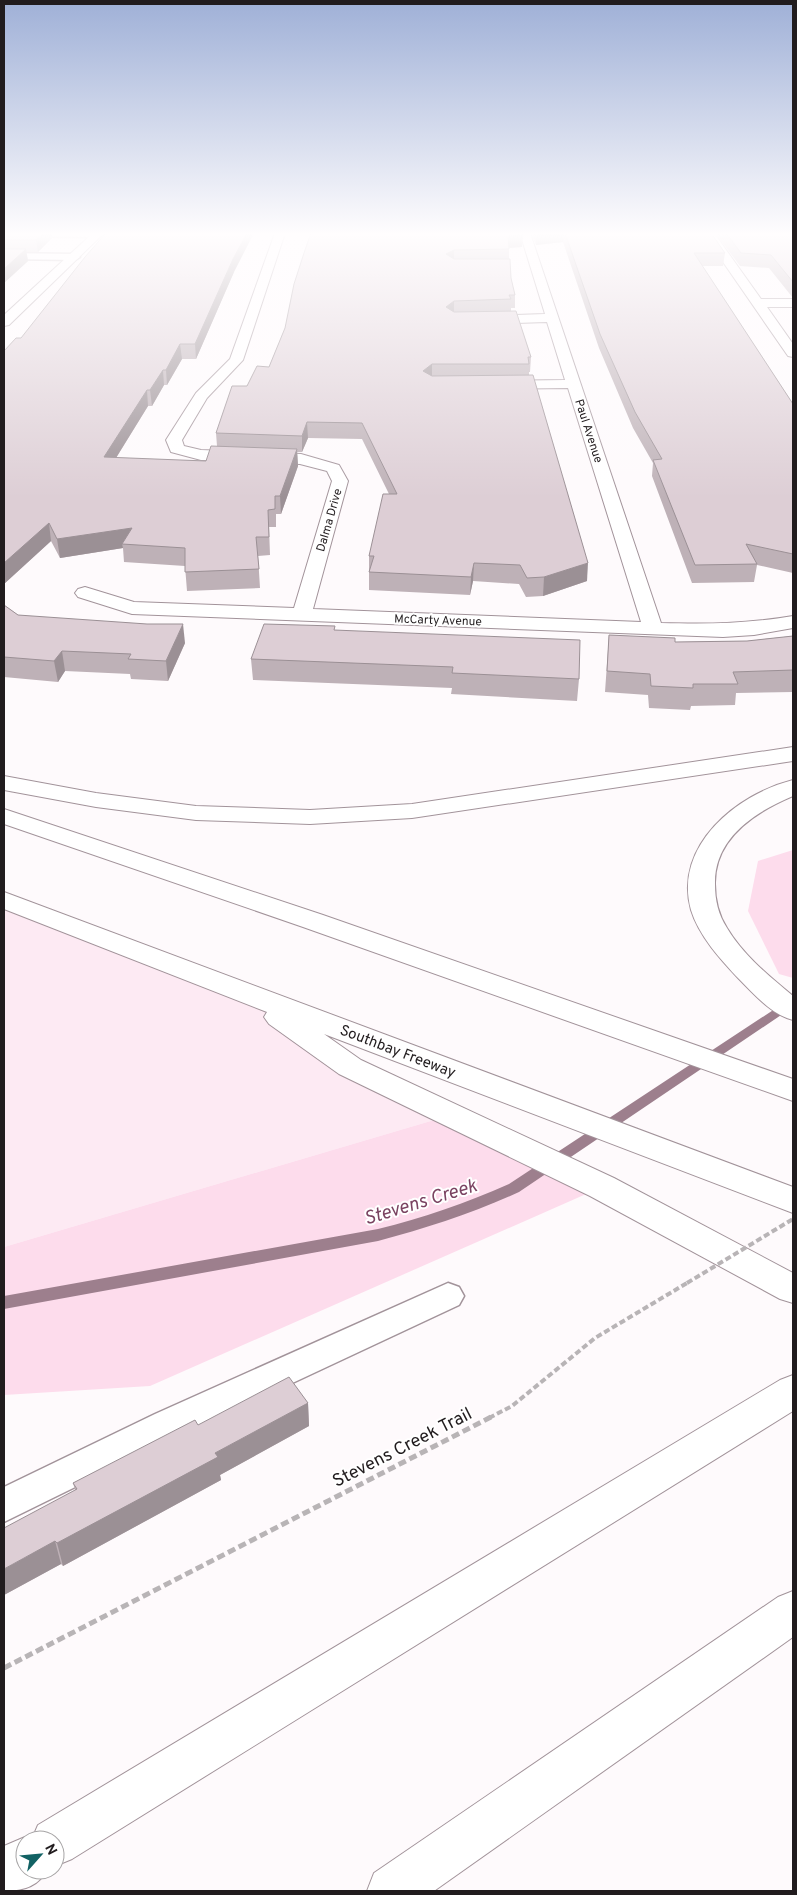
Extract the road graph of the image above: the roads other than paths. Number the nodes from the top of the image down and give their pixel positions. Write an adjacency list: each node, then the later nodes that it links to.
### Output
1 (249, 321): 8 (main road, Dalma Drive)
2 (554, 321): 5 (main road, Paul Avenue)
3 (770, 321): 4 (main road)
4 (793, 353)
5 (574, 384): 6 (main road); 10 (main road, Paul Avenue)
6 (480, 385)
7 (85, 593): 8 (main road, McCarty Avenue)
8 (302, 615): 10 (main road, McCarty Avenue)
9 (793, 622): 10 (main road, McCarty Avenue)
10 (653, 629)
11 (793, 754): 12 (main road)
12 (4, 783)
13 (793, 787): 17 (main road)
14 (4, 816): 18 (main road)
15 (4, 900): 16 (main road, Southbay Freeway)
16 (240, 991): 19 (main road, Southbay Freeway); 20 (main road)
17 (793, 1011)
18 (779, 1086)
19 (793, 1200)
20 (793, 1289)
21 (448, 1296): 23 (lane)
22 (786, 1394): 25 (main road)
23 (4, 1505)
24 (793, 1612): 28 (main road)
25 (65, 1836)
26 (15, 1867): 27 (main road)
27 (4, 1874)
28 (392, 1891)

